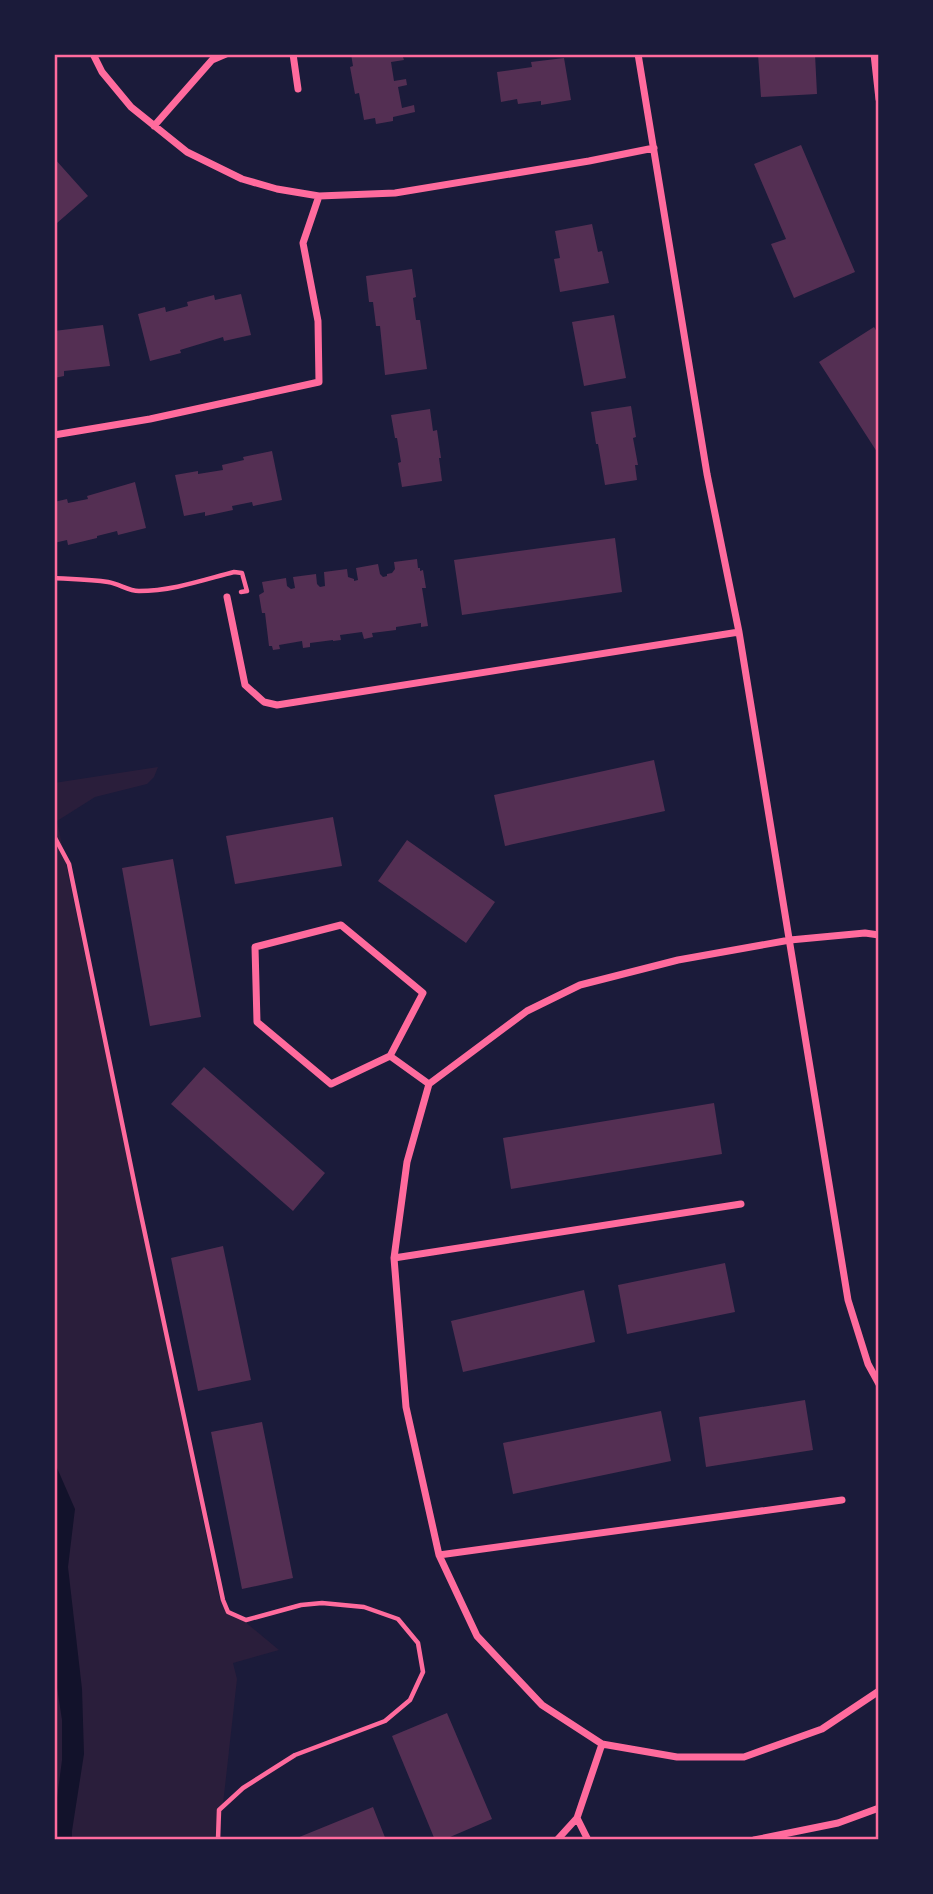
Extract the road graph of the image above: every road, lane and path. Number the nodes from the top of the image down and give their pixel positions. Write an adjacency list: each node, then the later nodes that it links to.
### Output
1 (93, 54): 8 (street)
2 (226, 54): 8 (street)
3 (293, 54): 6 (street)
4 (638, 54): 9 (street)
5 (874, 54): 7 (street)
6 (298, 89)
7 (879, 99)
8 (154, 126): 10 (street)
9 (653, 148): 10 (street); 14 (street)
10 (318, 196): 11 (street)
11 (54, 435)
12 (54, 578): 13 (path)
13 (227, 597): 14 (street)
14 (739, 632): 17 (street)
15 (54, 836): 29 (path)
16 (879, 935): 17 (street)
17 (790, 940): 19 (street); 22 (street)
18 (390, 1056): 18 (street); 19 (street)
19 (429, 1084): 21 (street)
20 (741, 1204): 21 (street)
21 (394, 1258): 24 (street)
22 (879, 1384)
23 (842, 1500): 24 (street)
24 (439, 1555): 26 (street)
25 (879, 1691): 26 (street)
26 (602, 1744): 28 (street)
27 (879, 1808): 32 (street)
28 (577, 1818): 30 (street); 31 (street)
29 (218, 1840)
30 (557, 1840)
31 (589, 1840)
32 (754, 1840)

